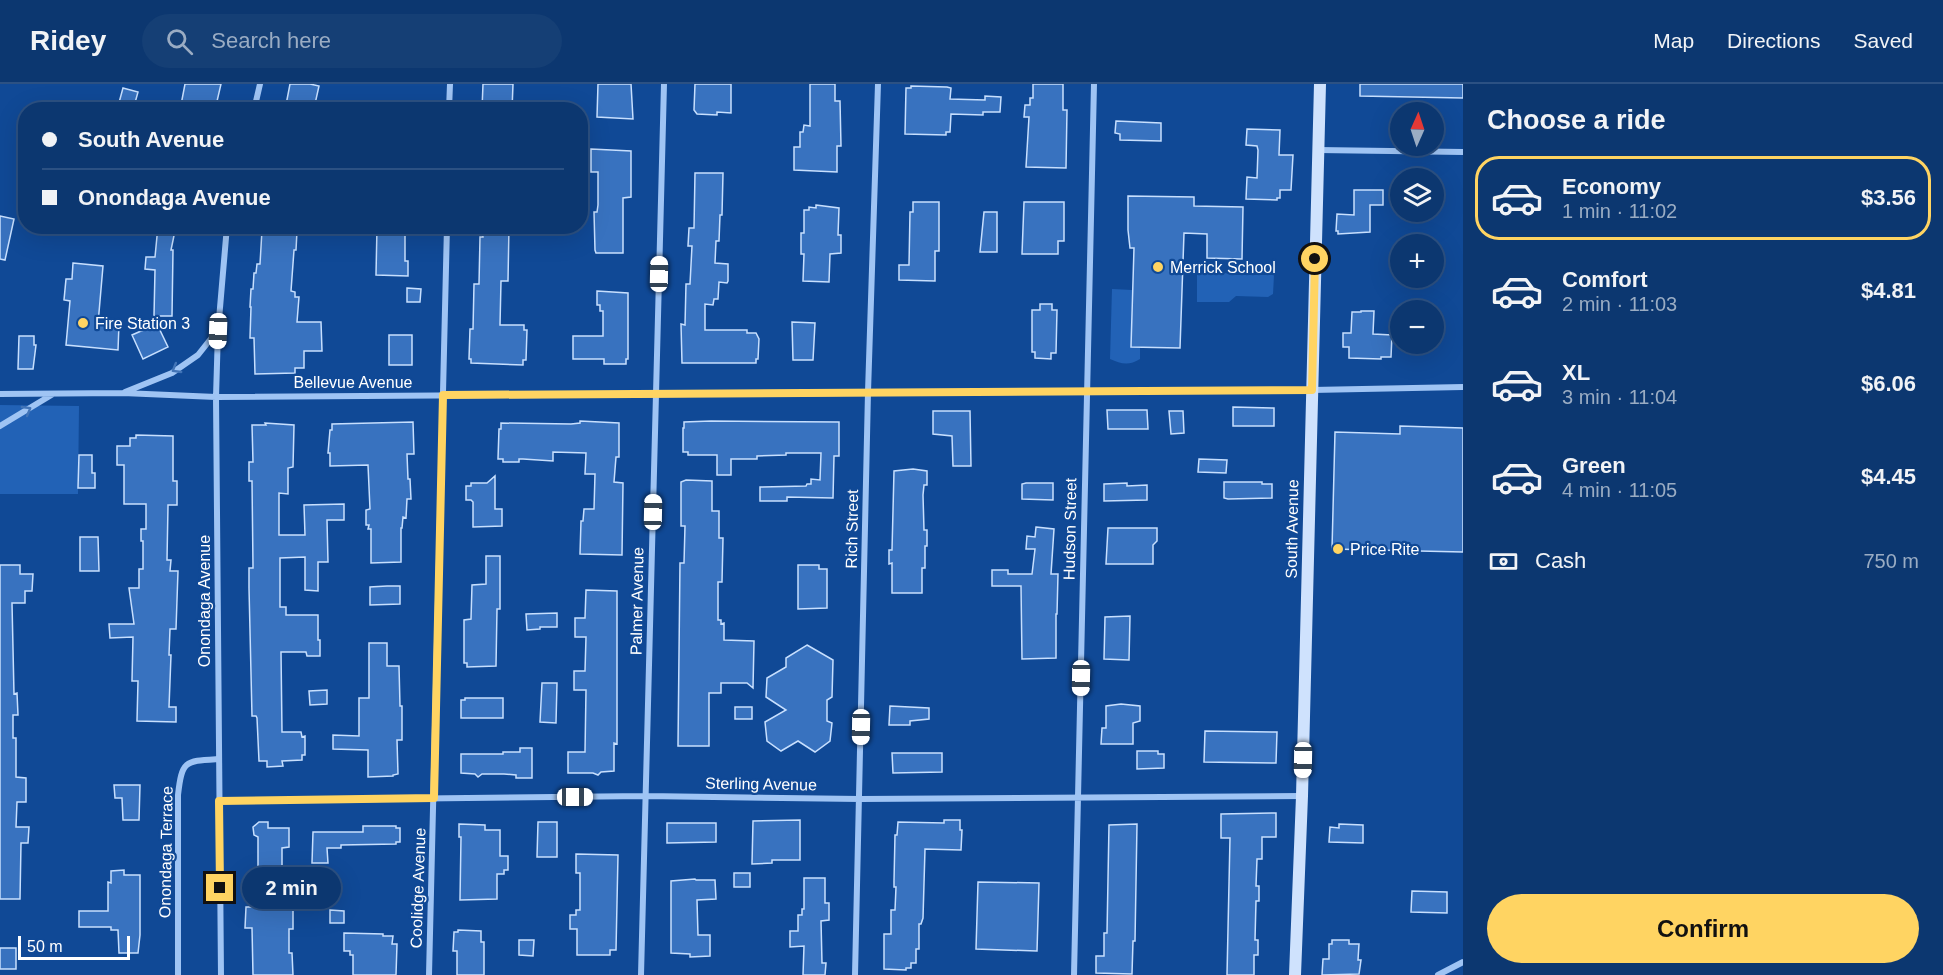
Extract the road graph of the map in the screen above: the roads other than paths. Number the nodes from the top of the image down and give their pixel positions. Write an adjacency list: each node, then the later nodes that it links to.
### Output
1 (260, 84): 7 (street)
2 (450, 84): 8 (street)
3 (664, 84): 19 (street, Palmer Avenue)
4 (878, 84): 17 (street, Rich Street)
5 (1094, 84): 16 (street, Hudson Street)
6 (1320, 84): 9 (main road, South Avenue)
7 (256, 102)
8 (449, 102)
9 (1318, 150): 10 (street); 15 (main road, South Avenue)
10 (1463, 152)
11 (226, 234): 13 (street, Onondaga Avenue)
12 (447, 234): 22 (street, Coolidge Avenue)
13 (218, 331): 18 (street, one-way to 18); 23 (street, Onondaga Avenue)
14 (1463, 387): 15 (street, Bellevue Avenue)
15 (1312, 390): 16 (street, Bellevue Avenue); 26 (main road, South Avenue)
16 (1087, 391): 17 (street, Bellevue Avenue); 29 (street, Hudson Street)
17 (868, 392): 19 (street, Bellevue Avenue); 30 (street, Rich Street)
18 (123, 393): 21 (street, Bellevue Avenue); 23 (street, Bellevue Avenue)
19 (656, 393): 22 (street, Bellevue Avenue); 27 (street, Palmer Avenue)
20 (0, 394): 21 (street, Bellevue Avenue)
21 (54, 394): 24 (street, one-way to 21)
22 (443, 395): 23 (street, Bellevue Avenue); 28 (street, Coolidge Avenue)
23 (216, 397): 25 (street, Onondaga Avenue)
24 (0, 426)
25 (219, 759): 31 (street, Onondaga Avenue); 33 (street, Onondaga Terrace)
26 (1302, 795): 29 (street, Sterling Avenue); 39 (main road, South Avenue)
27 (646, 796): 28 (street, Sterling Avenue); 30 (street, Sterling Avenue); 36 (street, Palmer Avenue)
28 (434, 798): 31 (street, Sterling Avenue); 35 (street, Coolidge Avenue)
29 (1078, 798): 30 (street, Sterling Avenue); 38 (street, Hudson Street)
30 (860, 799): 37 (street, Rich Street)
31 (219, 801): 34 (street, Onondaga Avenue)
32 (1463, 962): 40 (street)
33 (178, 975)
34 (221, 975)
35 (429, 975)
36 (641, 975)
37 (855, 975)
38 (1074, 975)
39 (1295, 975)
40 (1438, 975)

